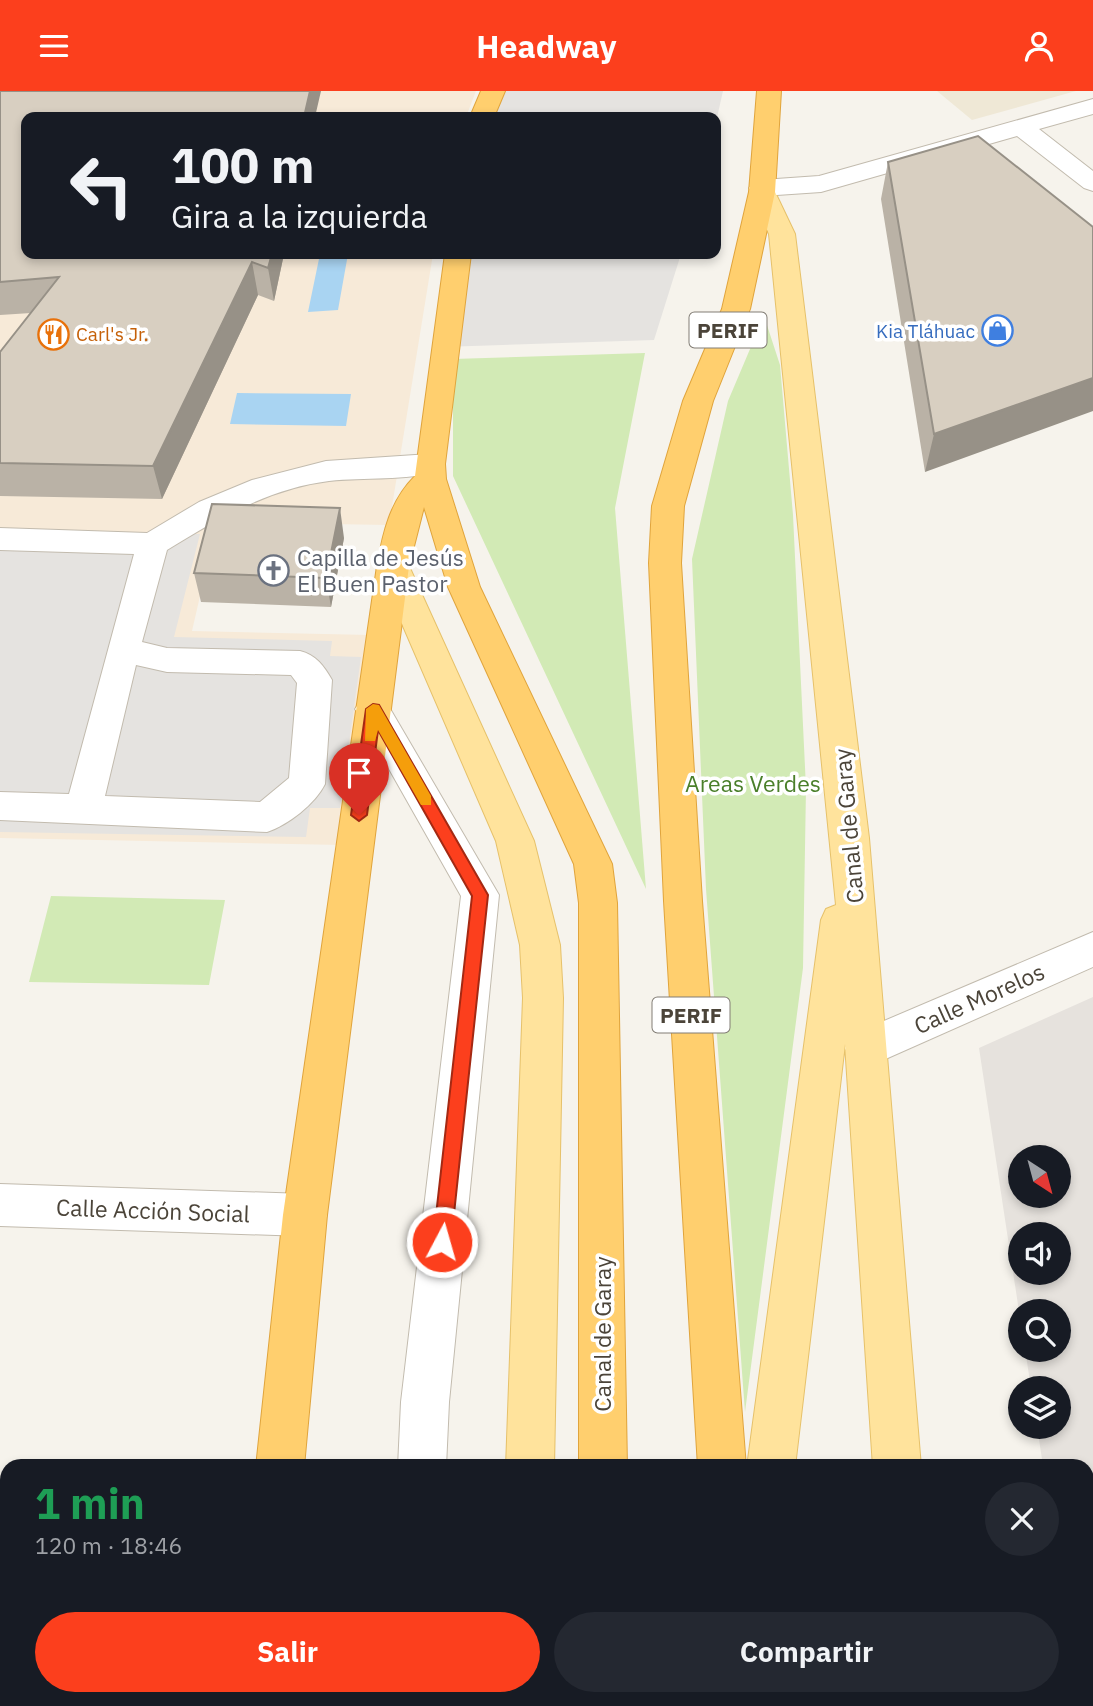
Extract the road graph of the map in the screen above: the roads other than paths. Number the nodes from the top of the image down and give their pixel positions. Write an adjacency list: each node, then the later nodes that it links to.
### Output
1 (492, 91): 4 (highway)
2 (769, 91): 7 (highway, PERIF)
3 (1093, 106): 5 (street)
4 (484, 112)
5 (1021, 127): 6 (street); 7 (street)
6 (1093, 183)
7 (762, 190): 17 (main road, Canal de Garay); 26 (highway, PERIF)
8 (457, 259): 9 (highway)
9 (431, 472): 11 (street); 12 (highway); 25 (highway, Canal de Garay)
10 (0, 539): 11 (street)
11 (153, 544): 13 (street)
12 (393, 566): 14 (highway); 24 (main road)
13 (123, 650): 16 (street); 16 (street)
14 (373, 709): 21 (highway); 23 (street)
15 (0, 806): 16 (street)
16 (84, 808)
17 (850, 838): 19 (main road, Canal de Garay); 27 (main road)
18 (1093, 949): 19 (street, Calle Morelos)
19 (866, 1048): 28 (main road, Canal de Garay)
20 (0, 1205): 21 (street, Calle Acción Social)
21 (305, 1215): 22 (highway)
22 (281, 1459)
23 (422, 1459)
24 (530, 1459)
25 (603, 1459)
26 (721, 1459)
27 (772, 1459)
28 (896, 1459)

